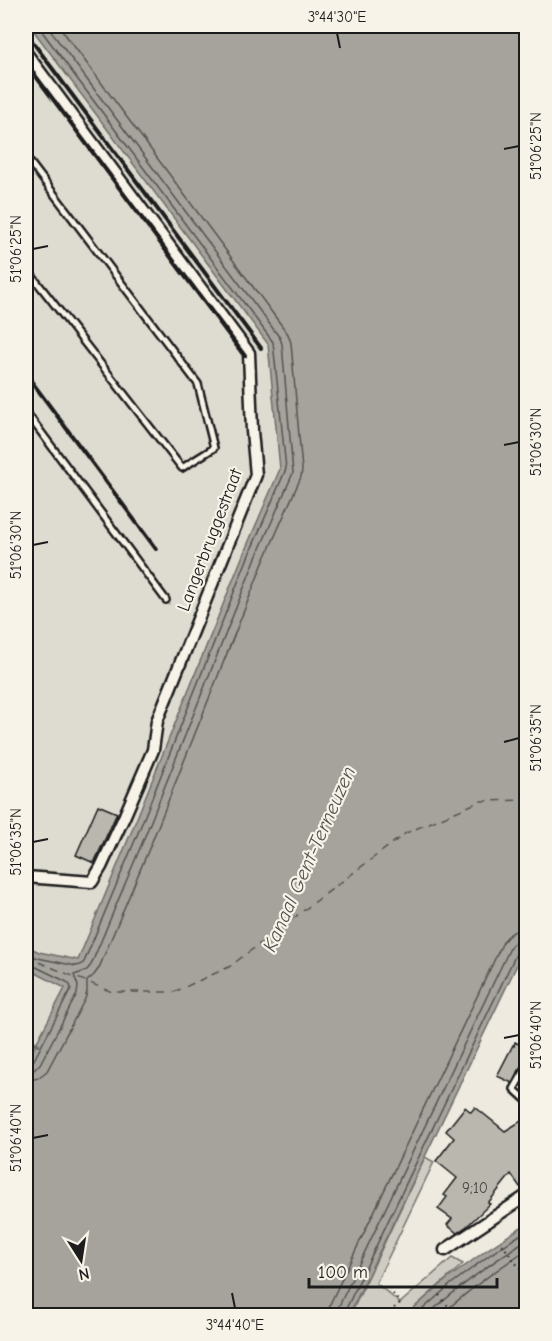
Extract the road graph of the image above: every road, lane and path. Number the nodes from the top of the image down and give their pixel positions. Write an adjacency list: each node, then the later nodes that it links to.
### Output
1 (26, 53): 6 (street, Langerbruggestraat)
2 (26, 157): 3 (lane)
3 (26, 268)
4 (26, 412): 5 (lane)
5 (166, 600)
6 (26, 877)
7 (526, 1068): 8 (lane)
8 (526, 1100)
9 (526, 1196): 11 (street)
10 (502, 1244): 12 (path)
11 (445, 1250)
12 (526, 1277)
13 (390, 1290): 15 (path)
14 (438, 1295): 16 (path)
15 (385, 1316)
16 (456, 1316)

